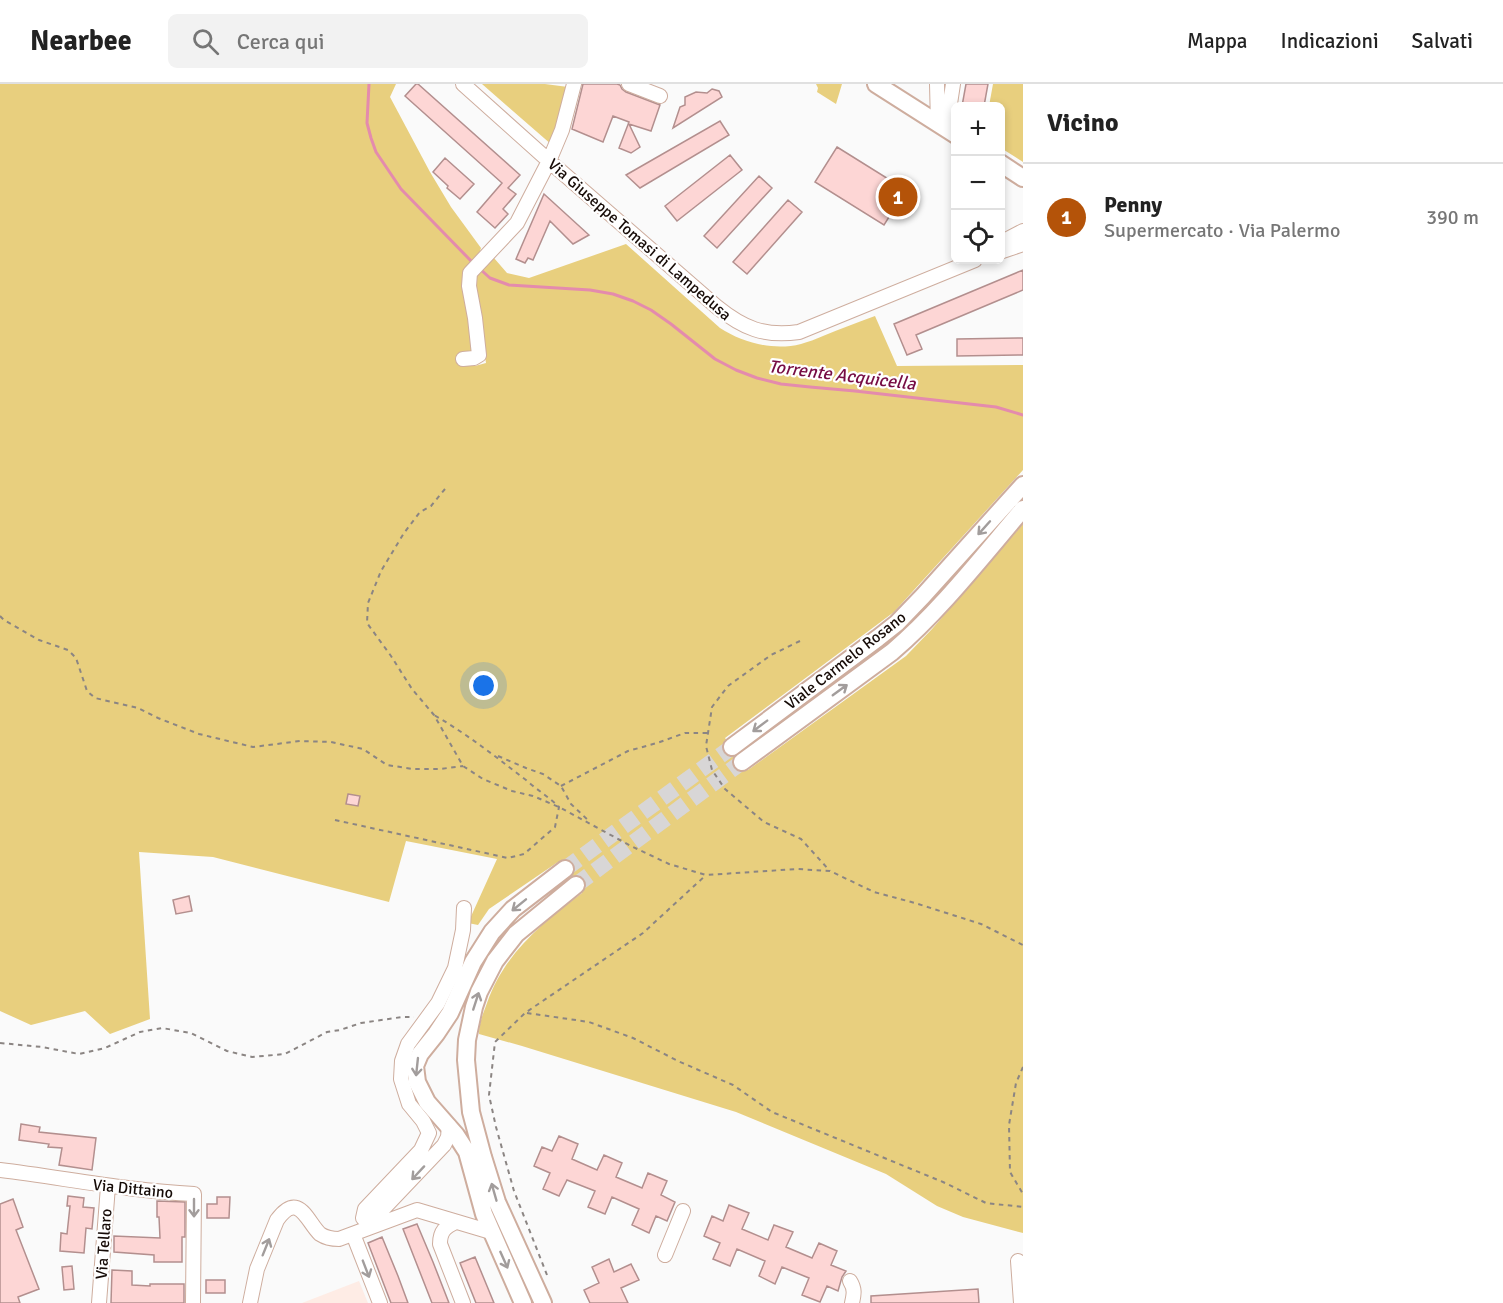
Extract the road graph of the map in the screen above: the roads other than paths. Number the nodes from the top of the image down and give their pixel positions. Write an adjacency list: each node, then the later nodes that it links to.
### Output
1 (463, 84): 10 (street, Via Giuseppe Tomasi di Lampedusa)
2 (573, 84): 10 (street)
3 (629, 84): 7 (street)
4 (876, 84): 8 (main road)
5 (937, 84): 8 (street)
6 (953, 84): 8 (street)
7 (660, 96)
8 (938, 124): 9 (main road)
9 (951, 132)
10 (549, 161): 16 (street, Via Giuseppe Tomasi di Lampedusa); 17 (street)
11 (1005, 166): 12 (main road)
12 (1023, 178)
13 (1022, 240): 14 (street); 15 (street)
14 (1005, 243)
15 (1005, 249)
16 (964, 264)
17 (463, 359)
18 (1023, 484): 20 (main road, Viale Carmelo Rosano, one-way to 20)
19 (1023, 508): 21 (main road, Viale Carmelo Rosano, one-way to 19)
20 (732, 747)
21 (742, 762)
22 (565, 869): 25 (main road, one-way to 25)
23 (576, 885): 43 (main road, one-way to 23)
24 (464, 908): 32 (street)
25 (449, 1126): 28 (street, one-way to 28); 33 (main road)
26 (0, 1170): 27 (street, Via Dittaino)
27 (108, 1186): 37 (street, Via Tellaro); 38 (street, Via Dittaino, one-way to 38)
28 (397, 1196): 29 (street); 32 (street)
29 (417, 1210): 31 (street); 32 (street)
30 (683, 1211): 34 (street)
31 (456, 1221): 33 (street); 41 (street)
32 (362, 1230): 39 (street, one-way to 32); 40 (street, one-way to 40)
33 (491, 1232): 42 (main road, one-way to 42)
34 (665, 1255)
35 (1018, 1261): 45 (street)
36 (850, 1281): 44 (street)
37 (99, 1303)
38 (193, 1303)
39 (250, 1303)
40 (380, 1303)
41 (463, 1303)
42 (523, 1303)
43 (543, 1303)
44 (852, 1303)
45 (1021, 1303)

